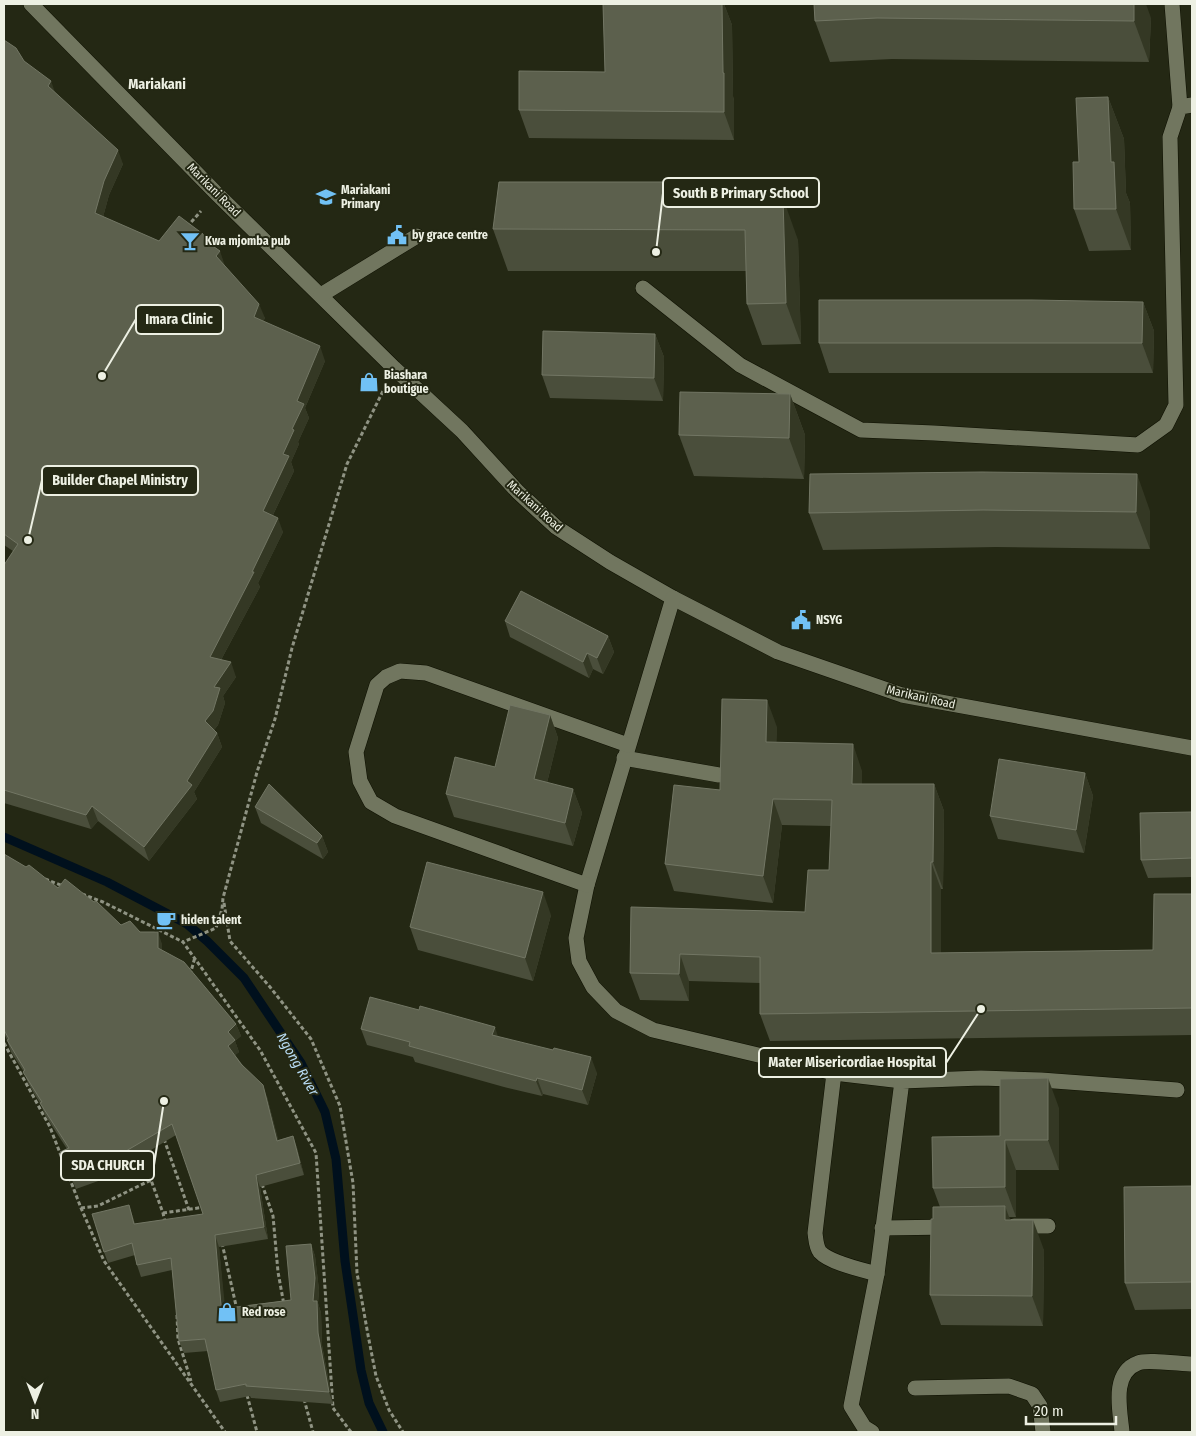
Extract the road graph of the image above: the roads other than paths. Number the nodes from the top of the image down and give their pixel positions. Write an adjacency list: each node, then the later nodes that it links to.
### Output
1 (30, 4): 6 (street, Marikani Road)
2 (1172, 4): 3 (street)
3 (1186, 106): 5 (street)
4 (417, 236): 6 (street)
5 (643, 288)
6 (321, 296): 7 (street, Marikani Road)
7 (673, 598): 8 (street, Marikani Road); 9 (street)
8 (1192, 748)
9 (626, 751): 10 (street); 11 (street); 11 (street)
10 (720, 775)
11 (587, 885): 12 (street)
12 (834, 1073): 13 (street); 19 (street)
13 (902, 1080): 14 (street); 18 (street)
14 (1177, 1090)
15 (999, 1226): 16 (street)
16 (1048, 1226)
17 (970, 1227): 18 (street)
18 (882, 1228): 19 (street)
19 (877, 1274): 22 (street)
20 (1192, 1364): 24 (street)
21 (915, 1388): 23 (street)
22 (872, 1432)
23 (1043, 1432)
24 (1122, 1432)

